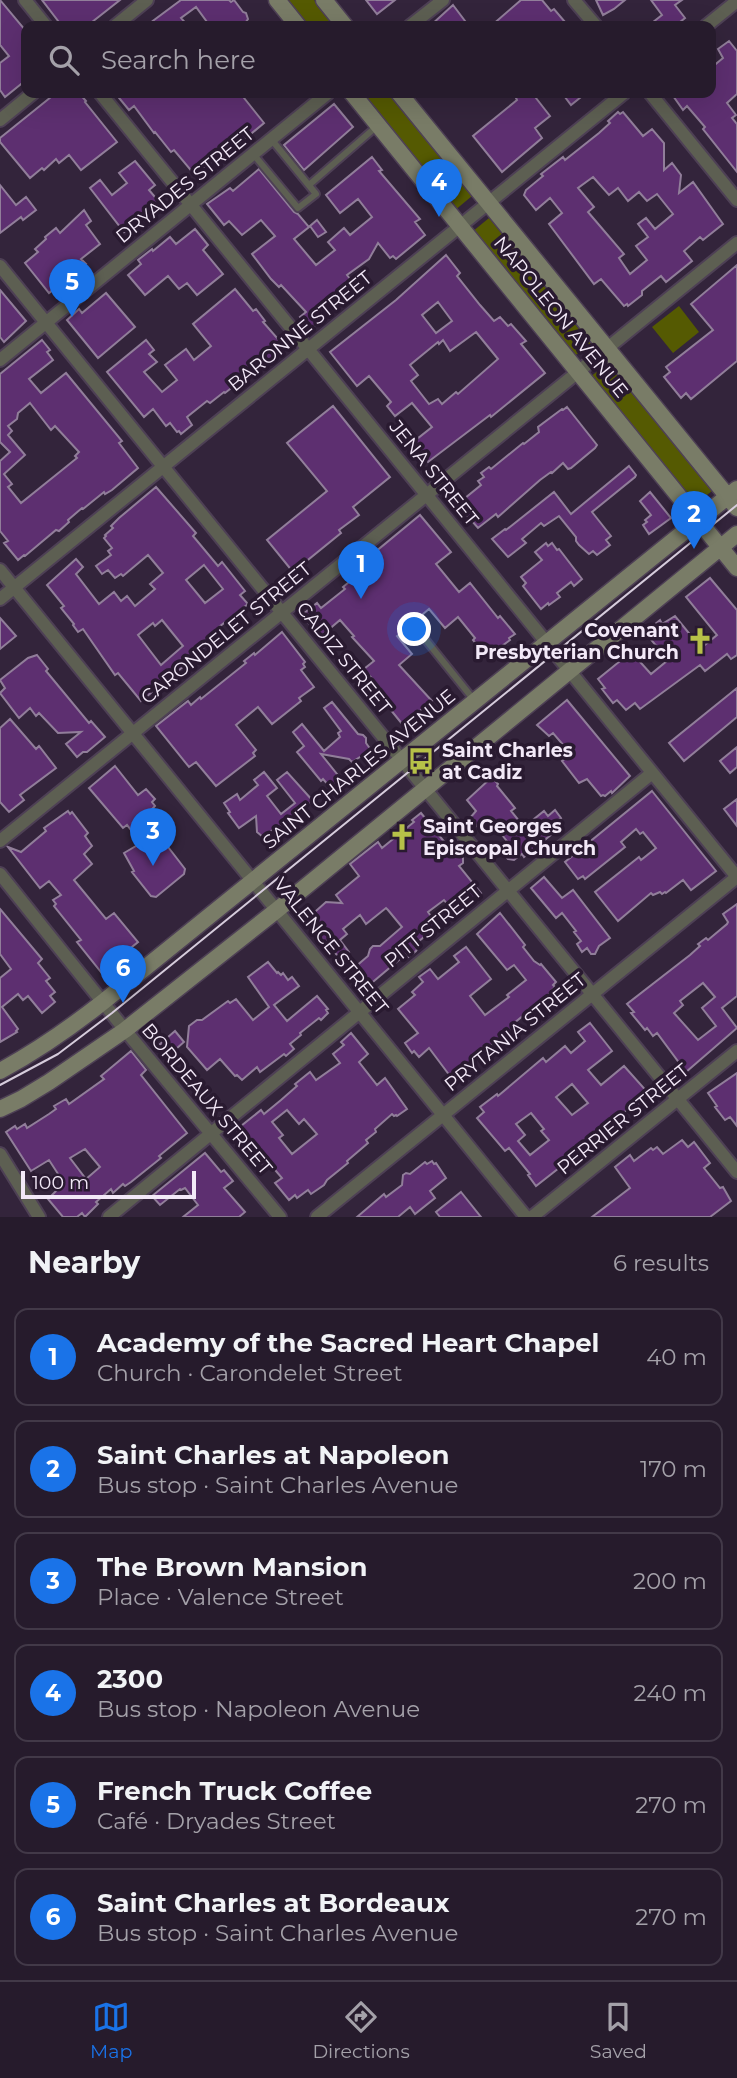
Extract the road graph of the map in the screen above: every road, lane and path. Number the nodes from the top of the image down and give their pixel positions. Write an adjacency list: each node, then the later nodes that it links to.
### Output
1 (25, 0): 8 (street)
2 (148, 0): 9 (street)
3 (276, 0): 10 (main road)
4 (324, 0): 11 (main road)
5 (443, 0): 12 (street)
6 (574, 0): 13 (street)
7 (737, 1): 14 (street)
8 (42, 21)
9 (121, 21)
10 (294, 21)
11 (341, 21)
12 (416, 21)
13 (592, 21)
14 (712, 21)
15 (27, 98): 22 (street)
16 (104, 98): 29 (street, JENA STREET)
17 (322, 98): 24 (street, DRYADES STREET)
18 (356, 98): 23 (main road, NAPOLEON AVENUE)
19 (403, 98): 28 (main road, NAPOLEON AVENUE)
20 (618, 98): 28 (street, BARONNE STREET)
21 (654, 98): 27 (street)
22 (0, 120)
23 (378, 125): 26 (lane); 30 (main road, NAPOLEON AVENUE)
24 (271, 139): 25 (street, DRYADES STREET); 26 (lane)
25 (253, 154): 26 (lane); 29 (street, DRYADES STREET)
26 (309, 185)
27 (737, 200)
28 (488, 203): 30 (street, BARONNE STREET); 34 (main road, NAPOLEON AVENUE)
29 (191, 204): 33 (street, DRYADES STREET); 35 (street, JENA STREET)
30 (460, 226): 35 (street, BARONNE STREET); 37 (main road, NAPOLEON AVENUE)
31 (737, 243): 34 (street, CARONDELET STREET)
32 (0, 266): 33 (street, CADIZ STREET)
33 (46, 322): 36 (street, DRYADES STREET); 38 (street, CADIZ STREET)
34 (607, 348): 37 (street, CARONDELET STREET); 40 (main road, NAPOLEON AVENUE)
35 (308, 349): 38 (street, BARONNE STREET); 39 (street, JENA STREET)
36 (0, 359)
37 (578, 372): 39 (street, CARONDELET STREET); 41 (main road, NAPOLEON AVENUE)
38 (163, 467): 46 (street, BARONNE STREET); 48 (street, CADIZ STREET)
39 (427, 495): 48 (street, CARONDELET STREET); 50 (street, JENA STREET)
40 (734, 498): 41 (main road, SAINT CHARLES AVENUE)
41 (698, 521): 43 (main road, NAPOLEON AVENUE); 50 (main road, SAINT CHARLES AVENUE)
42 (737, 534): 43 (main road)
43 (720, 548): 44 (main road, NAPOLEON AVENUE); 51 (main road)
44 (737, 568)
45 (0, 570): 46 (street, VALENCE STREET)
46 (15, 588): 47 (street, BARONNE STREET); 53 (street, VALENCE STREET)
47 (0, 599)
48 (282, 612): 53 (street, CARONDELET STREET); 54 (street, CADIZ STREET)
49 (425, 639): 52 (lane)
50 (547, 643): 51 (street, JENA STREET); 52 (main road, SAINT CHARLES AVENUE)
51 (570, 671): 55 (street, JENA STREET); 56 (main road)
52 (475, 701): 54 (main road, SAINT CHARLES AVENUE)
53 (133, 733): 57 (street, CARONDELET STREET); 60 (street, VALENCE STREET)
54 (402, 761): 56 (street, CADIZ STREET); 60 (main road, SAINT CHARLES AVENUE)
55 (652, 773): 59 (street, JENA STREET); 61 (street, PITT STREET)
56 (426, 789): 61 (street, CADIZ STREET); 62 (main road)
57 (0, 841)
58 (0, 874): 64 (street, BORDEAUX STREET)
59 (737, 877): 63 (street, PRYTANIA STREET)
60 (253, 881): 62 (street, VALENCE STREET); 64 (main road, SAINT CHARLES AVENUE)
61 (508, 890): 63 (street, CADIZ STREET); 65 (street, PITT STREET)
62 (277, 910): 65 (street, VALENCE STREET); 66 (main road)
63 (592, 994): 69 (street, CADIZ STREET); 71 (street, PRYTANIA STREET)
64 (103, 1002): 66 (street, BORDEAUX STREET); 68 (main road, SAINT CHARLES AVENUE)
65 (359, 1011): 71 (street, VALENCE STREET); 72 (street, PITT STREET)
66 (125, 1030): 70 (main road); 72 (street, BORDEAUX STREET)
67 (737, 1051): 69 (street, PERRIER STREET)
68 (0, 1071)
69 (678, 1099): 74 (street, CADIZ STREET); 80 (street, PERRIER STREET)
70 (0, 1109)
71 (443, 1115): 78 (street, PRYTANIA STREET); 79 (street, VALENCE STREET)
72 (210, 1132): 76 (street, PITT STREET); 77 (street, BORDEAUX STREET)
73 (0, 1154): 75 (street)
74 (737, 1172)
75 (39, 1217)
76 (109, 1217)
77 (280, 1217)
78 (317, 1217)
79 (526, 1217)
80 (532, 1217)

